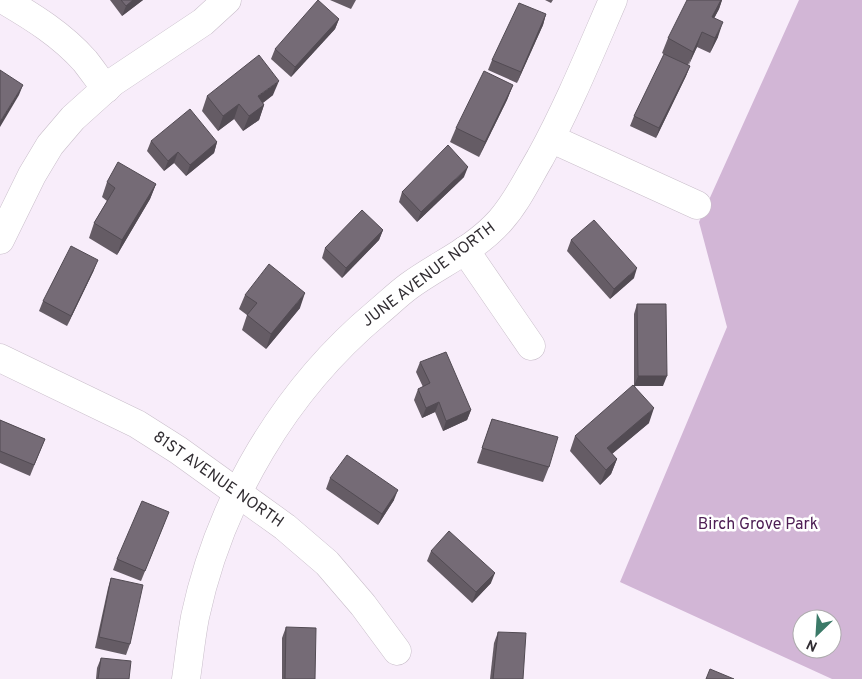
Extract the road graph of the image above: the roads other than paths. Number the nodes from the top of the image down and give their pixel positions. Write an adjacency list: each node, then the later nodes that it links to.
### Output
1 (4, 0): 4 (street)
2 (227, 0): 4 (street)
3 (613, 0): 5 (street, JUNE AVENUE NORTH)
4 (106, 89): 7 (street)
5 (552, 138): 6 (street); 8 (street, JUNE AVENUE NORTH)
6 (697, 206)
7 (0, 240)
8 (464, 250): 9 (street); 11 (street, JUNE AVENUE NORTH)
9 (531, 346)
10 (0, 358): 11 (street, 81ST AVENUE NORTH)
11 (237, 493): 12 (street, 81ST AVENUE NORTH); 13 (street, JUNE AVENUE NORTH)
12 (397, 652)
13 (186, 679)

